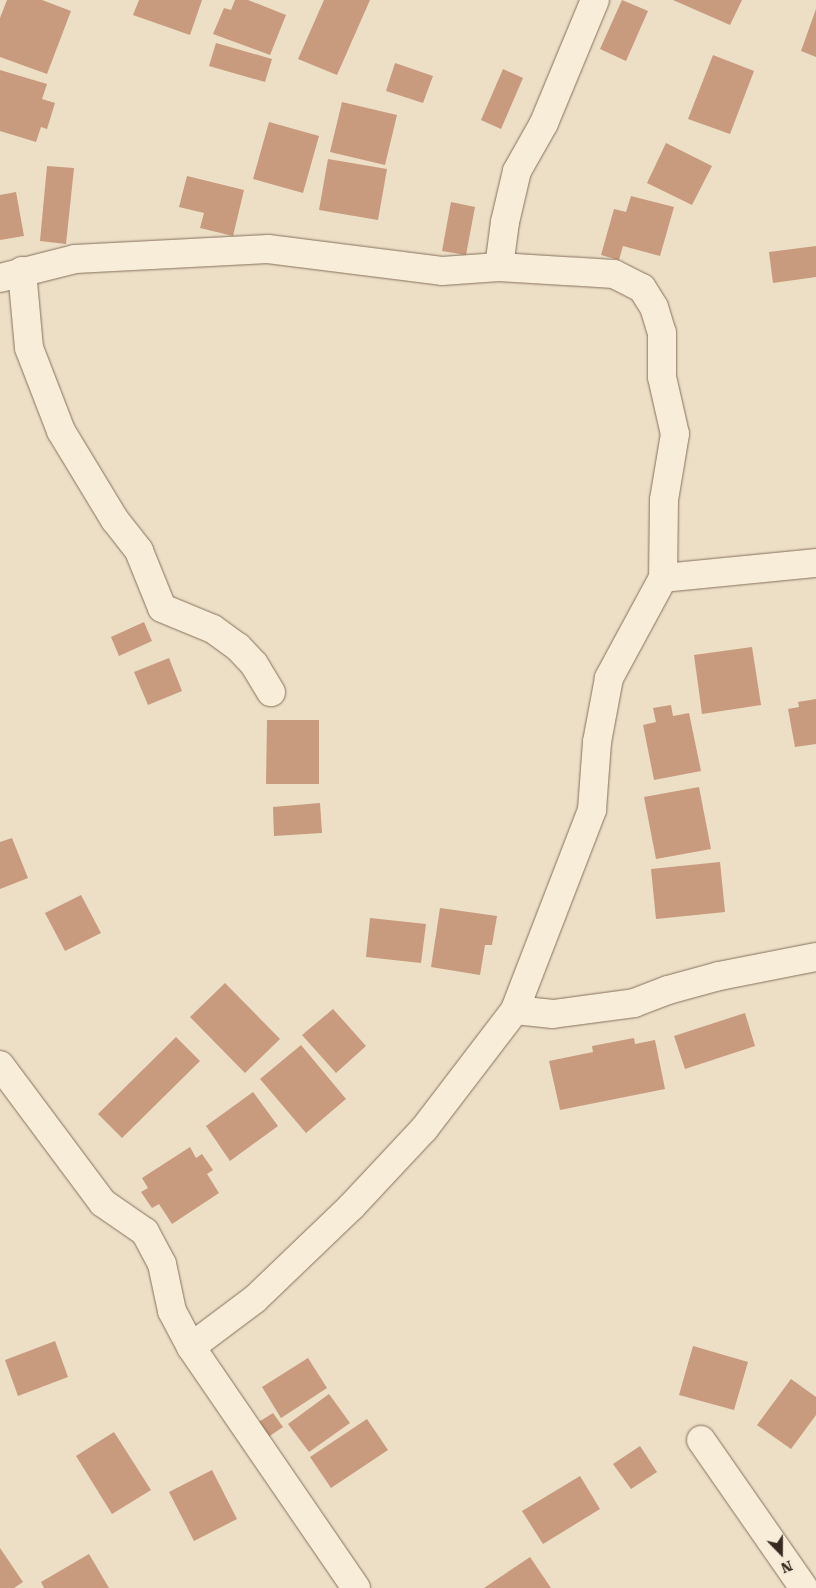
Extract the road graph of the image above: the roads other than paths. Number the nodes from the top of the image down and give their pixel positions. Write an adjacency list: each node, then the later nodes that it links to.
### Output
1 (595, 0): 2 (street)
2 (500, 268): 3 (street); 5 (street)
3 (11, 275): 6 (street)
4 (816, 563): 5 (street)
5 (663, 578): 8 (street)
6 (271, 692)
7 (816, 956): 8 (street)
8 (515, 1010): 10 (street)
9 (0, 1065): 10 (street)
10 (191, 1347): 12 (street)
11 (701, 1440): 13 (street)
12 (356, 1588)
13 (804, 1588)

